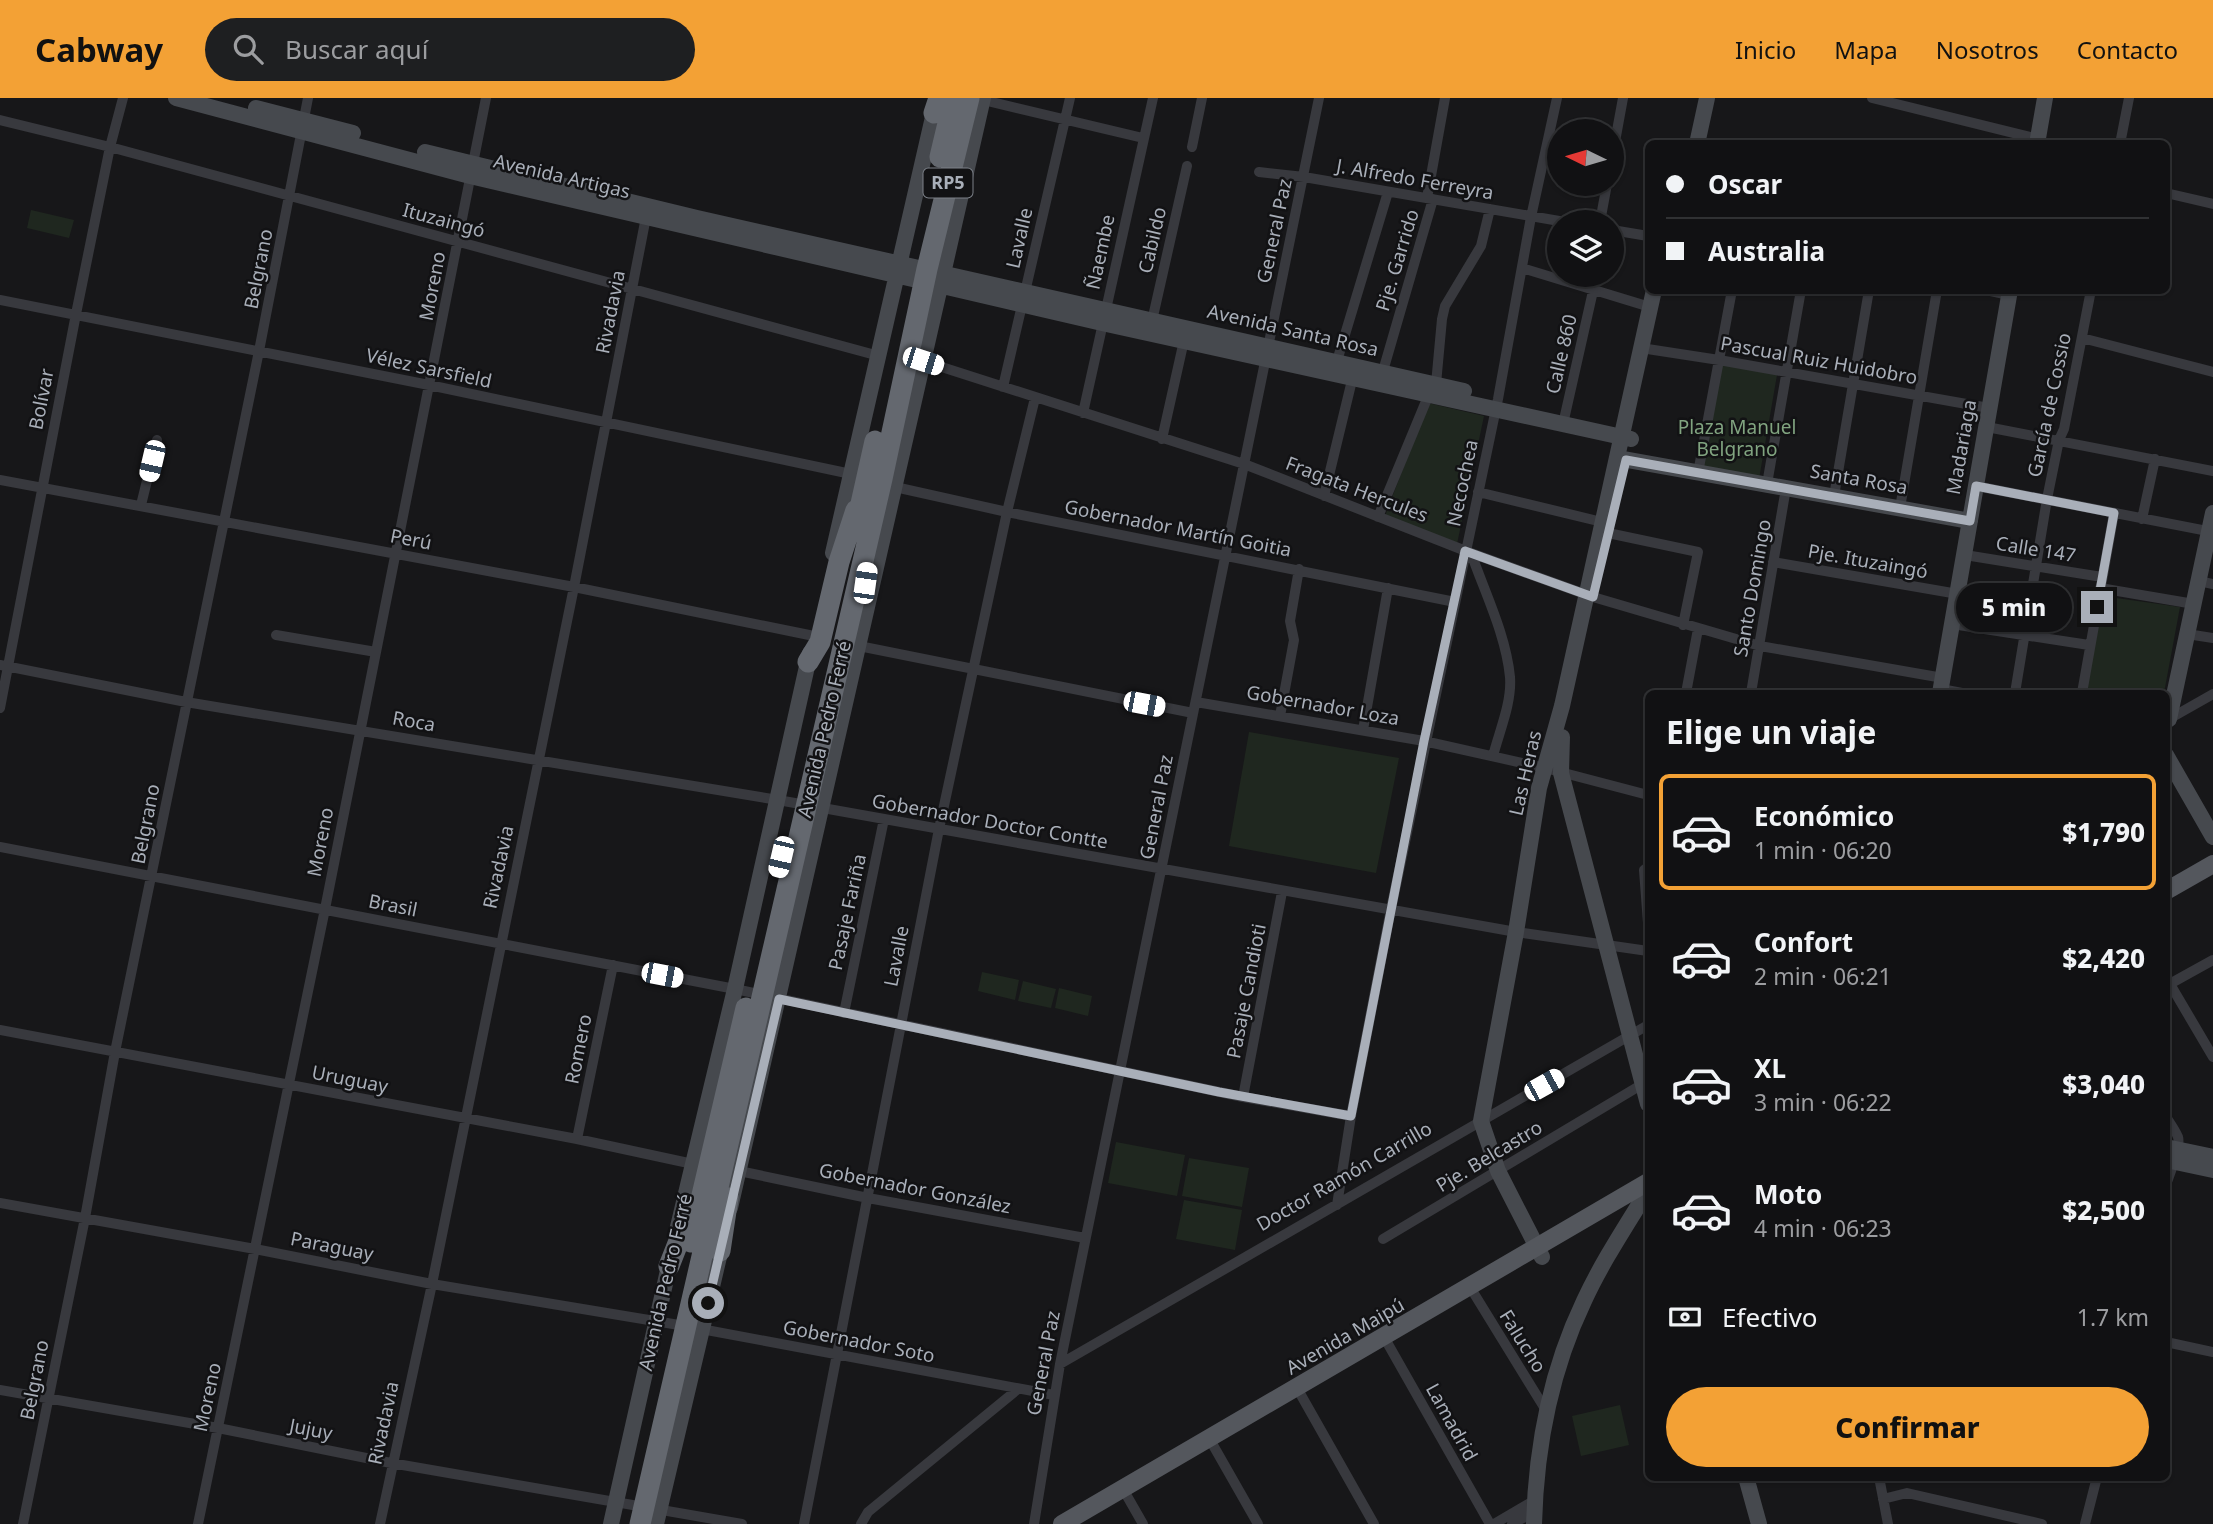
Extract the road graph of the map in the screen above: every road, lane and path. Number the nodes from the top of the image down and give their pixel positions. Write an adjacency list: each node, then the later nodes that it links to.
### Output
1 (123, 98): 32 (street, Bolívar)
2 (176, 98): 24 (main road, Avenida Artigas)
3 (216, 98): 24 (main road, Avenida Artigas)
4 (308, 98): 24 (street, Belgrano)
5 (486, 98): 34 (street, Moreno)
6 (954, 98): 50 (highway, Avenida Pedro Ferré)
7 (1070, 98): 23 (street, Lavalle)
8 (1153, 98): 25 (street, Ñaembe)
9 (1202, 98): 31 (street)
10 (1319, 98): 36 (street, General Paz)
11 (1445, 98): 40 (street, Pje. Garrido)
12 (1557, 98): 44 (street, Necochea)
13 (1623, 98): 21 (street)
14 (1698, 98): 26 (main road)
15 (1707, 98): 27 (main road)
16 (1872, 98): 28 (street)
17 (2045, 98): 29 (main road)
18 (2129, 98): 30 (street)
19 (976, 99): 23 (street); 50 (main road, Avenida Pedro Ferré); 50 (highway, Avenida Pedro Ferré / RP5)
20 (937, 103): 50 (main road, Avenida Pedro Ferré)
21 (1619, 119)
22 (0, 120): 32 (street, Ituzaingó)
23 (1065, 120): 25 (street); 61 (street, Lavalle)
24 (303, 126): 34 (main road, Avenida Artigas); 39 (street, Belgrano)
25 (1143, 138): 65 (street, Ñaembe)
26 (1688, 140)
27 (1698, 140)
28 (2033, 140)
29 (2037, 140)
30 (2121, 140)
31 (1192, 147)
32 (110, 148): 39 (street, Ituzaingó); 64 (street, Bolívar)
33 (1186, 166): 66 (street, Cabildo)
34 (471, 171): 43 (main road, Avenida Artigas); 48 (street, Moreno); 50 (main road, Avenida Artigas)
35 (1259, 172): 36 (street, J. Alfredo Ferreyra)
36 (1304, 177): 37 (street, J. Alfredo Ferreyra); 71 (street, General Paz)
37 (1388, 192): 40 (street, J. Alfredo Ferreyra); 75 (street)
38 (2170, 193): 41 (street)
39 (290, 197): 48 (street, Ituzaingó); 70 (street, Belgrano)
40 (1430, 199): 42 (street, J. Alfredo Ferreyra); 77 (street, Pje. Garrido)
41 (2213, 204)
42 (1490, 209): 44 (street, J. Alfredo Ferreyra); 83 (street)
43 (646, 217): 50 (main road, Avenida Artigas); 51 (street, Rivadavia)
44 (1531, 217): 45 (street, J. Alfredo Ferreyra); 49 (street, Necochea)
45 (1547, 219)
46 (1624, 232): 47 (street)
47 (1645, 236)
48 (458, 242): 51 (street, Ituzaingó); 81 (street, Moreno)
49 (1522, 268): 52 (street); 86 (street, Necochea)
50 (919, 273): 61 (main road, Avenida Santa Rosa); 72 (main road, Avenida Pedro Ferré); 74 (main road, Avenida Pedro Ferré); 101 (highway, Avenida Pedro Ferré)
51 (632, 289): 72 (street, Ituzaingó); 90 (street, Rivadavia)
52 (1593, 291): 63 (street); 89 (street, Calle 860)
53 (1653, 294): 63 (main road, Las Heras)
54 (1663, 294): 69 (main road, Las Heras)
55 (1731, 294): 73 (street)
56 (1800, 294): 78 (street)
57 (1868, 294): 80 (street)
58 (1936, 294): 84 (street)
59 (2009, 294): 87 (main road, Madariaga)
60 (2090, 294): 68 (street, García de Cossio)
61 (1024, 298): 65 (main road, Avenida Santa Rosa); 82 (street, Lavalle)
62 (0, 300): 64 (street, Vélez Sarsfield)
63 (1650, 307): 69 (main road, Las Heras)
64 (76, 314): 70 (street, Vélez Sarsfield); 105 (street, Bolívar)
65 (1104, 316): 66 (main road, Avenida Santa Rosa); 67 (main road, Avenida Santa Rosa); 88 (street, Ñaembe)
66 (1152, 321): 67 (main road, Avenida Santa Rosa)
67 (1185, 334): 71 (main road, Avenida Santa Rosa); 94 (street)
68 (2082, 338): 79 (street); 95 (street, García de Cossio)
69 (1646, 349): 73 (street, Pascual Ruiz Huidobro); 92 (main road, Las Heras)
70 (259, 351): 81 (street, Vélez Sarsfield); 118 (street, Belgrano)
71 (1266, 352): 75 (main road, Avenida Santa Rosa); 76 (main road, Avenida Santa Rosa); 98 (street, General Paz)
72 (879, 356): 101 (main road, Avenida Pedro Ferré)
73 (1719, 359): 78 (street, Pascual Ruiz Huidobro); 100 (street)
74 (923, 361): 82 (street, Fragata Hercules); 101 (main road, Avenida Pedro Ferré)
75 (1337, 361): 76 (main road, Avenida Santa Rosa)
76 (1354, 371): 77 (main road, Avenida Santa Rosa); 83 (main road, Avenida Santa Rosa); 108 (street)
77 (1382, 372): 83 (main road, Avenida Santa Rosa)
78 (1787, 372): 80 (street, Pascual Ruiz Huidobro); 103 (street)
79 (2213, 372)
80 (1854, 384): 84 (street, Pascual Ruiz Huidobro); 109 (street)
81 (429, 385): 90 (street, Vélez Sarsfield); 123 (street, Moreno)
82 (1003, 387): 85 (street, Fragata Hercules)
83 (1433, 389): 86 (main road, Avenida Santa Rosa); 116 (street)
84 (1920, 396): 87 (street, Pascual Ruiz Huidobro); 112 (street)
85 (1035, 398): 88 (street, Fragata Hercules); 113 (street, Lavalle)
86 (1497, 403): 89 (main road, Avenida Santa Rosa); 107 (street, Necochea)
87 (1989, 408): 91 (main road, Madariaga)
88 (1083, 413): 94 (street, Fragata Hercules)
89 (1564, 419): 92 (main road, Avenida Santa Rosa)
90 (605, 424): 101 (street, Vélez Sarsfield); 131 (street, Rivadavia)
91 (1987, 427): 95 (street); 104 (main road, Madariaga)
92 (1628, 433): 96 (main road, Las Heras)
93 (157, 439): 111 (street)
94 (1162, 439): 98 (street, Fragata Hercules)
95 (2059, 440): 97 (street); 110 (street, García de Cossio)
96 (1622, 459): 100 (main road, Santa Rosa); 120 (main road, Las Heras)
97 (2155, 459): 99 (street); 117 (street)
98 (1244, 464): 108 (street, Fragata Hercules); 124 (street, General Paz)
99 (2213, 471)
100 (1698, 473): 103 (main road, Santa Rosa)
101 (874, 479): 113 (street, Gobernador Martín Goitia); 143 (main road, Avenida Pedro Ferré); 145 (highway); 149 (highway); 172 (highway, Avenida Pedro Ferré)
102 (0, 480): 105 (street, Perú)
103 (1767, 484): 106 (main road, Santa Rosa)
104 (1976, 486): 110 (street); 119 (main road, Madariaga)
105 (42, 487): 111 (street, Perú); 150 (street, Bolívar)
106 (1787, 488): 109 (main road, Santa Rosa); 126 (street, Santo Domingo)
107 (1478, 492): 120 (street); 122 (street, Necochea)
108 (1324, 495): 116 (street, Fragata Hercules)
109 (1834, 496): 112 (main road, Santa Rosa)
110 (2047, 499): 114 (street); 127 (street, García de Cossio)
111 (141, 505): 118 (street, Perú)
112 (1900, 508): 119 (main road, Santa Rosa)
113 (1007, 512): 124 (street, Gobernador Martín Goitia); 151 (street, Lavalle)
114 (2114, 513): 117 (street); 129 (street)
115 (2213, 513): 121 (main road)
116 (1378, 517): 122 (street, Fragata Hercules)
117 (2142, 519): 121 (street)
118 (224, 521): 123 (street, Perú); 158 (street, Belgrano)
119 (1970, 521): 125 (main road, Madariaga)
120 (1605, 528): 134 (main road, Las Heras); 138 (street)
121 (2211, 532): 130 (main road)
122 (1468, 552): 134 (street, Fragata Hercules); 135 (street, Necochea); 167 (street)
123 (396, 554): 131 (street, Perú); 148 (street, Moreno)
124 (1225, 555): 128 (street, Gobernador Martín Goitia); 159 (street, General Paz)
125 (1965, 555): 127 (street, Calle 147); 133 (main road, Madariaga)
126 (1773, 562): 133 (street, Pje. Ituzaingó); 147 (street, Santo Domingo)
127 (2036, 567): 129 (street, Calle 147); 140 (street, García de Cossio)
128 (1299, 569): 132 (street, Gobernador Martín Goitia); 162 (street)
129 (2101, 582): 136 (street, Calle 147); 146 (street)
130 (2206, 583): 136 (main road)
131 (574, 587): 143 (street, Perú); 168 (street, Rivadavia)
132 (1388, 588): 135 (street, Gobernador Martín Goitia); 164 (street)
133 (1958, 594): 137 (main road, Madariaga)
134 (1589, 596): 138 (street, Fragata Hercules); 170 (main road, Las Heras)
135 (1455, 602): 166 (street, Necochea)
136 (2194, 604): 141 (main road)
137 (1952, 624): 140 (street); 152 (main road, Madariaga)
138 (1683, 625): 139 (street, Fragata Hercules)
139 (1698, 629): 147 (street, Fragata Hercules); 153 (street)
140 (2024, 634): 146 (street); 155 (street, García de Cossio)
141 (2188, 634): 144 (street); 161 (main road)
142 (276, 635): 148 (street)
143 (814, 636): 149 (main road, Avenida Pedro Ferré)
144 (2213, 638)
145 (860, 641): 151 (street, Gobernador Loza); 172 (main road, Avenida Pedro Ferré)
146 (2089, 645): 156 (street)
147 (1760, 646): 152 (street, Fragata Hercules); 154 (street, Santo Domingo)
148 (376, 652): 165 (street, Moreno)
149 (808, 662): 172 (main road, Avenida Pedro Ferré)
150 (4, 666): 158 (street, Roca); 160 (street, Bolívar)
151 (972, 670): 159 (street, Gobernador Loza); 174 (street, Lavalle)
152 (1941, 687)
153 (1687, 690)
154 (1752, 690)
155 (2015, 690)
156 (2082, 690)
157 (2213, 694): 163 (street)
158 (187, 702): 165 (street, Roca); 180 (street, Belgrano)
159 (1194, 707): 162 (street, Gobernador Loza); 179 (street, General Paz)
160 (0, 708)
161 (2170, 711)
162 (1280, 716): 164 (street, Gobernador Loza)
163 (2170, 719)
164 (1363, 730): 166 (street, Gobernador Loza)
165 (360, 731): 168 (street, Roca); 184 (street, Moreno)
166 (1424, 741): 167 (street, Gobernador Loza); 185 (street, Necochea)
167 (1493, 756): 170 (street, Gobernador Loza)
168 (538, 760): 172 (street, Roca); 187 (street, Rivadavia)
169 (2170, 762): 175 (main road)
170 (1553, 770): 171 (street, Gobernador Loza); 186 (main road, Las Heras); 188 (main road)
171 (1645, 794)
172 (800, 804): 173 (street, Gobernador Doctor Contte); 194 (highway, Avenida Pedro Ferré)
173 (884, 819): 174 (street, Gobernador Doctor Contte); 195 (street, Pasaje Fariña)
174 (939, 829): 179 (street, Gobernador Doctor Contte); 196 (street, Lavalle)
175 (2213, 837)
176 (0, 846): 180 (street, Brasil)
177 (2213, 853): 181 (main road)
178 (2213, 864): 182 (main road)
179 (1162, 869): 183 (street, Gobernador Doctor Contte); 202 (street, General Paz)
180 (152, 877): 184 (street, Brasil); 200 (street, Belgrano)
181 (2170, 878)
182 (2170, 889)
183 (1282, 892): 185 (street, Gobernador Doctor Contte); 207 (street, Pasaje Candioti)
184 (325, 909): 187 (street, Brasil); 206 (street, Moreno)
185 (1391, 909): 186 (street, Gobernador Doctor Contte); 208 (street, Necochea)
186 (1516, 932): 188 (street, Gobernador Doctor Contte); 210 (main road, Las Heras)
187 (499, 943): 191 (street, Brasil); 209 (street, Rivadavia)
188 (1607, 946): 189 (street, Gobernador Doctor Contte); 199 (main road)
189 (1645, 951)
190 (2213, 960): 192 (street)
191 (613, 965): 194 (street, Brasil); 212 (street, Romero)
192 (2170, 984)
193 (2170, 988): 201 (street)
194 (757, 994): 195 (street, Brasil); 203 (highway, Avenida Pedro Ferré); 213 (highway, Avenida Pedro Ferré); 216 (main road, Avenida Pedro Ferré); 218 (main road, Avenida Pedro Ferré)
195 (844, 1013): 196 (street, Brasil)
196 (900, 1025): 202 (street, Brasil); 222 (street, Lavalle)
197 (1645, 1028): 199 (street, Doctor Ramón Carrillo)
198 (0, 1030): 200 (street, Uruguay)
199 (1629, 1037): 204 (main road); 210 (street, Doctor Ramón Carrillo)
200 (115, 1052): 206 (street, Uruguay); 225 (street, Belgrano)
201 (2213, 1057)
202 (1120, 1071): 207 (street, Brasil); 226 (street, General Paz)
203 (744, 1079): 229 (highway); 234 (highway, Avenida Pedro Ferré)
204 (1645, 1079)
205 (1645, 1083): 219 (street, Pje. Belcastro)
206 (287, 1084): 209 (street, Uruguay); 228 (street, Moreno)
207 (1243, 1097): 208 (street, Brasil)
208 (1351, 1116): 224 (street, Necochea)
209 (465, 1119): 212 (street, Uruguay); 232 (street, Rivadavia)
210 (1481, 1121): 219 (main road, Las Heras); 224 (street, Doctor Ramón Carrillo)
211 (2170, 1124): 214 (street)
212 (577, 1139): 216 (street, Uruguay)
213 (710, 1151): 231 (highway); 234 (highway, Avenida Pedro Ferré)
214 (2171, 1154): 215 (main road); 217 (main road)
215 (2213, 1157)
216 (693, 1164): 231 (main road, Avenida Pedro Ferré)
217 (2213, 1170)
218 (739, 1171): 222 (street, Gobernador González); 229 (main road, Avenida Pedro Ferré)
219 (1498, 1171): 227 (street, Pje. Belcastro); 230 (main road, Las Heras)
220 (1645, 1191): 230 (main road, Avenida Maipú)
221 (1645, 1194): 245 (main road)
222 (868, 1198): 226 (street, Gobernador González); 238 (street, Lavalle)
223 (0, 1203): 225 (street, Paraguay)
224 (1337, 1205): 239 (street, Doctor Ramón Carrillo)
225 (85, 1218): 228 (street, Paraguay); 244 (street, Belgrano)
226 (1085, 1238): 239 (street, General Paz)
227 (1383, 1239)
228 (255, 1249): 232 (street, Paraguay); 246 (street, Moreno)
229 (720, 1251): 234 (main road, Avenida Pedro Ferré)
230 (1540, 1252): 233 (main road, Avenida Maipú)
231 (669, 1266): 234 (main road, Avenida Pedro Ferré)
232 (432, 1284): 234 (street, Paraguay); 248 (street, Rivadavia)
233 (1472, 1291): 235 (main road, Avenida Maipú); 245 (street, Falucho)
234 (679, 1325): 238 (street, Gobernador Soto); 255 (highway, Avenida Pedro Ferré); 255 (main road, Avenida Pedro Ferré)
235 (1387, 1342): 242 (main road, Avenida Maipú); 269 (street, Lamadrid)
236 (2170, 1343): 237 (street)
237 (2213, 1352)
238 (836, 1355): 240 (street, Gobernador Soto); 261 (street, Lavalle)
239 (1060, 1364): 243 (street, General Paz)
240 (1018, 1389): 243 (street, Gobernador Soto); 262 (street)
241 (0, 1390): 244 (street, Jujuy)
242 (1299, 1392): 247 (main road, Avenida Maipú); 268 (street)
243 (1054, 1395): 263 (street, General Paz)
244 (48, 1398): 246 (street, Jujuy); 256 (street, Belgrano)
245 (1547, 1412): 254 (main road)
246 (218, 1428): 248 (street, Jujuy); 257 (street, Moreno)
247 (1212, 1443): 252 (main road, Avenida Maipú); 267 (street)
248 (391, 1463): 255 (street, Jujuy); 258 (street, Rivadavia)
249 (1747, 1481): 271 (main road)
250 (1881, 1481): 253 (street)
251 (2096, 1481): 274 (street)
252 (1126, 1493): 264 (main road, Avenida Maipú); 265 (main road, Avenida Maipú); 266 (street)
253 (1883, 1499): 272 (street); 273 (street)
254 (1534, 1512): 269 (street); 270 (street)
255 (639, 1513): 259 (main road, Avenida Pedro Ferré); 260 (street, Jujuy)
256 (23, 1524)
257 (198, 1524)
258 (380, 1524)
259 (611, 1524)
260 (742, 1524)
261 (804, 1524)
262 (861, 1524)
263 (1034, 1524)
264 (1062, 1524)
265 (1083, 1524)
266 (1143, 1524)
267 (1258, 1524)
268 (1374, 1524)
269 (1492, 1524)
270 (1512, 1524)
271 (1759, 1524)
272 (1888, 1524)
273 (2042, 1524)
274 (2085, 1524)

